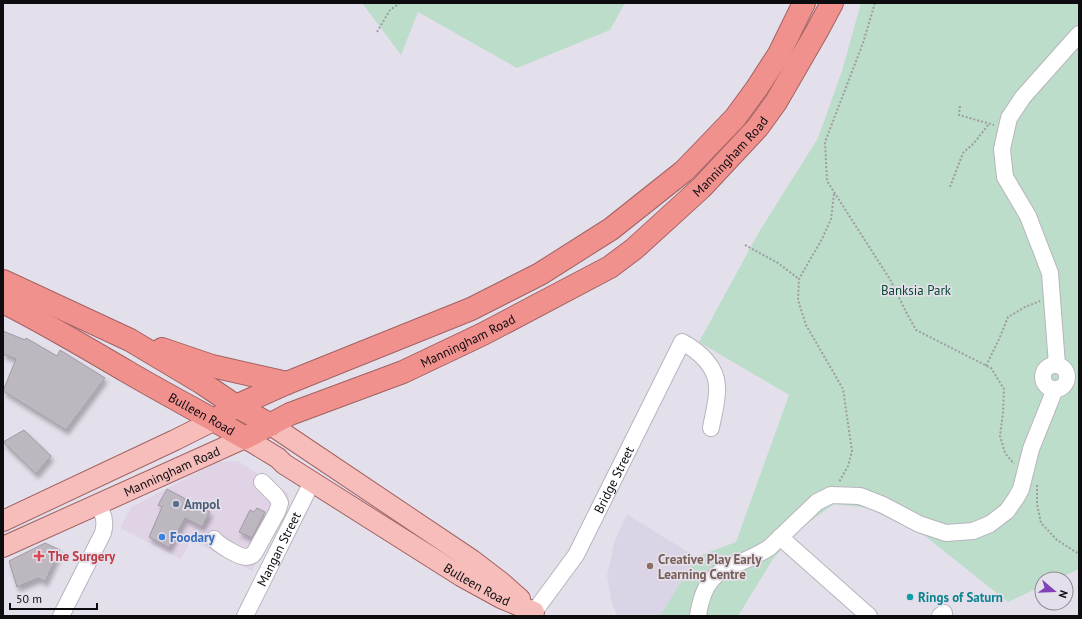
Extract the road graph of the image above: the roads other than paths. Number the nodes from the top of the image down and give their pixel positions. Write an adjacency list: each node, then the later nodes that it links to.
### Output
1 (804, 3): 4 (highway, Manningham Road)
2 (832, 3): 5 (highway, Manningham Road)
3 (1079, 34): 9 (street)
4 (638, 208): 5 (highway); 10 (highway, Manningham Road)
5 (656, 230): 14 (highway, Manningham Road)
6 (3, 281): 8 (highway, Bulleen Road)
7 (3, 302): 13 (highway, Bulleen Road)
8 (130, 340): 10 (highway, Bulleen Road); 12 (highway, Bulleen Road)
9 (1068, 373): 11 (street); 11 (street)
10 (287, 382): 12 (highway, Manningham Road)
11 (1054, 389): 21 (street)
12 (236, 406): 13 (highway, Manningham Road); 14 (highway, Bulleen Road)
13 (215, 420): 16 (highway, Bulleen Road); 20 (main road, Manningham Road)
14 (271, 425): 16 (highway, Manningham Road); 25 (main road, Bulleen Road)
15 (711, 428): 25 (street, Bridge Street)
16 (245, 438): 17 (main road, Bulleen Road); 19 (main road, Manningham Road)
17 (312, 482): 25 (main road, Bulleen Road); 27 (street, Mangan Street)
18 (258, 483): 22 (street)
19 (98, 505): 23 (main road, Manningham Road); 26 (street)
20 (3, 521)
21 (780, 536): 24 (street); 28 (street)
22 (214, 540)
23 (3, 547)
24 (697, 613)
25 (536, 614)
26 (61, 616)
27 (245, 616)
28 (869, 616)

